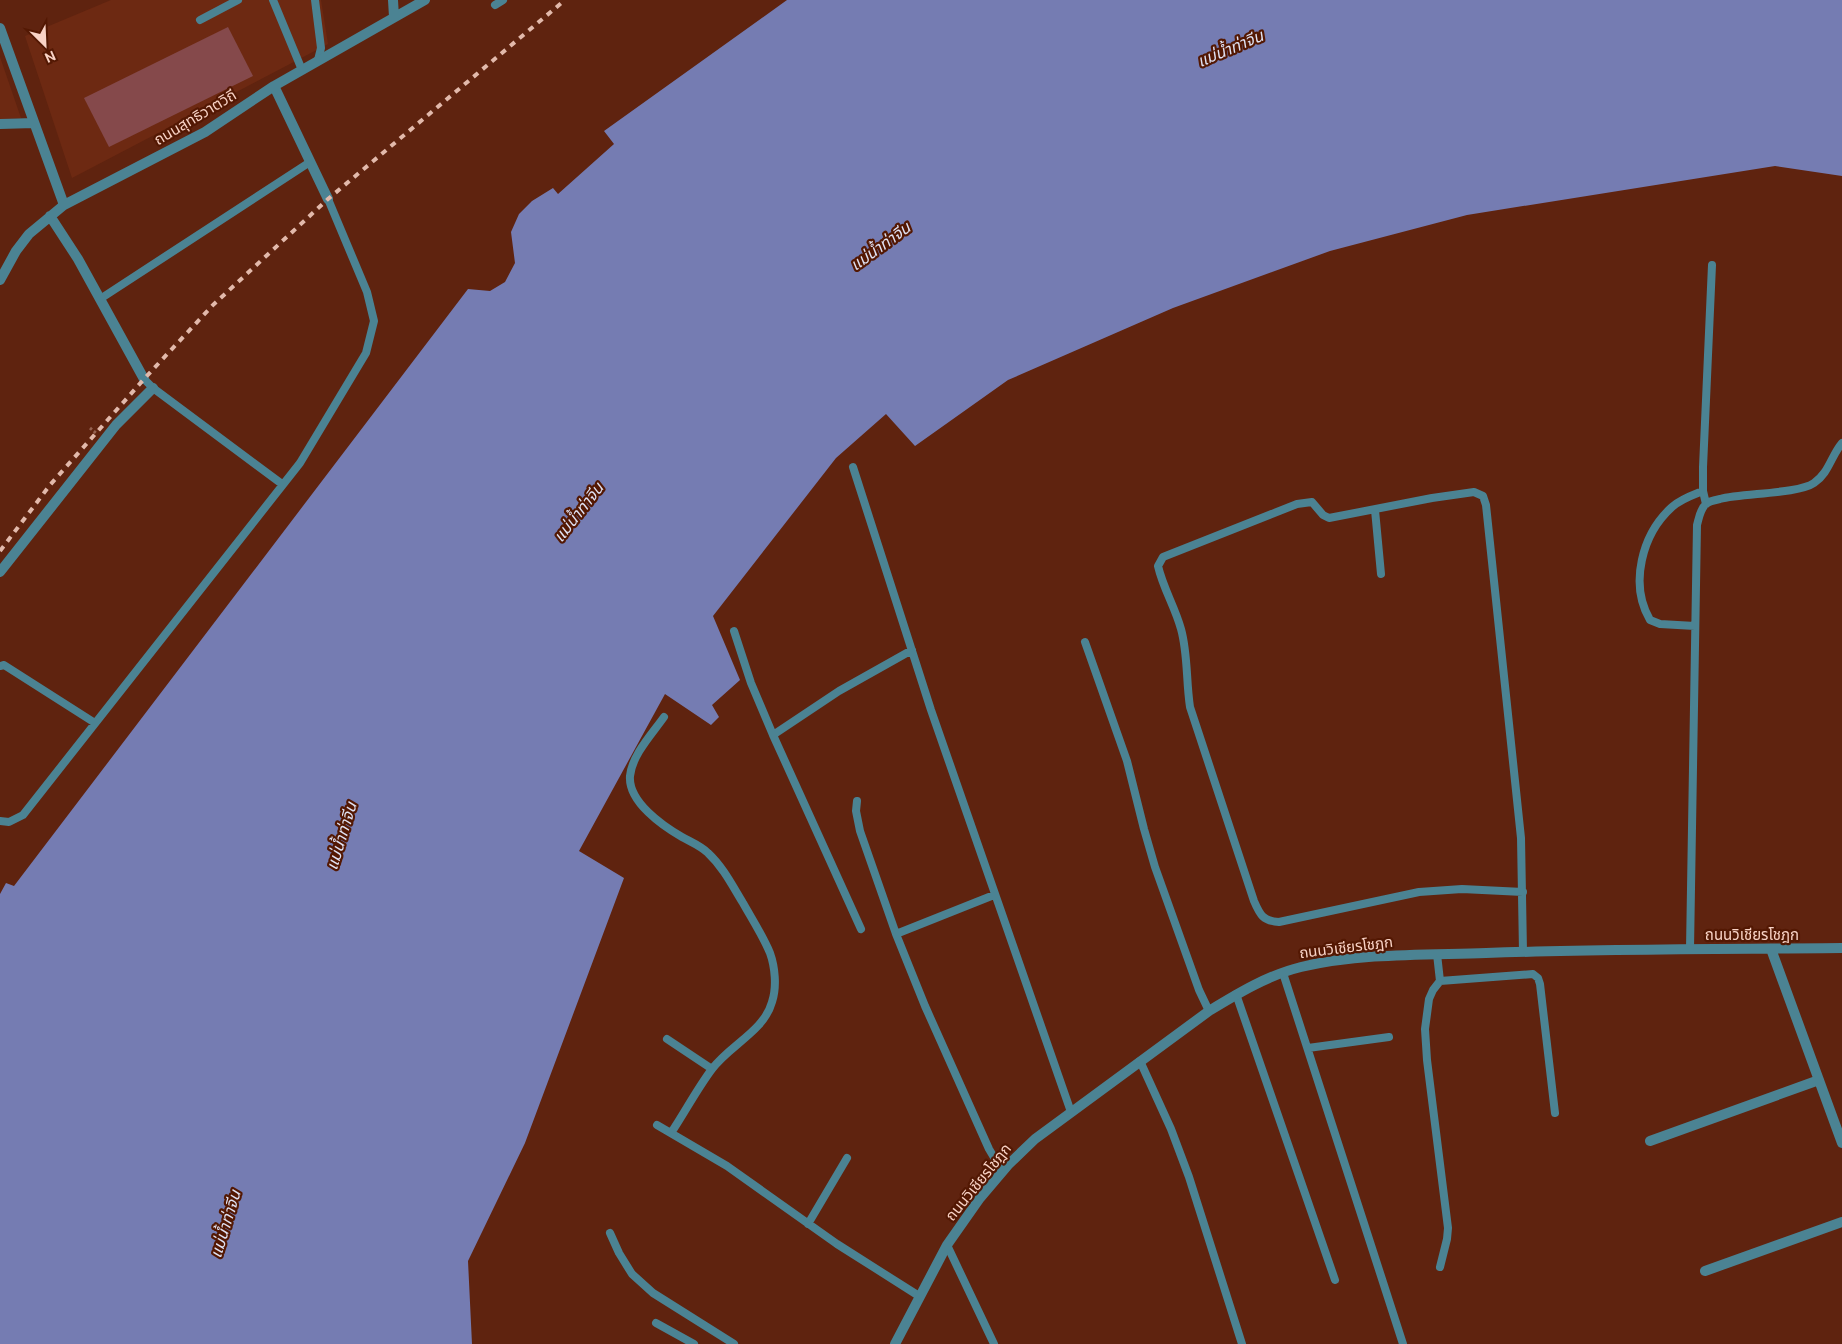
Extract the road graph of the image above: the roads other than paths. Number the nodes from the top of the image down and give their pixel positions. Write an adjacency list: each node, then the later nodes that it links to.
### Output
1 (238, 0): 9 (lane)
2 (273, 0): 12 (lane)
3 (315, 0): 11 (lane)
4 (393, 0): 8 (street)
5 (425, 0): 8 (street, ถนนสุทธิวาตวิถี)
6 (503, 0): 7 (lane)
7 (495, 5)
8 (394, 17): 11 (street, ถนนสุทธิวาตวิถี)
9 (200, 20)
10 (0, 28): 14 (street)
11 (318, 60): 12 (street, ถนนสุทธิวาตวิถี)
12 (302, 70): 13 (street, ถนนสุทธิวาตวิถี)
13 (274, 86): 16 (street); 18 (street, ถนนสุทธิวาตวิถี)
14 (34, 123): 15 (street); 18 (street)
15 (1, 126)
16 (310, 162): 17 (street); 22 (lane)
17 (328, 199): 27 (lane)
18 (64, 205): 19 (street, ถนนสุทธิวาตวิถี)
19 (50, 216): 21 (street, ถนนสุทธิวาตวิถี); 22 (street)
20 (1712, 265): 28 (lane)
21 (0, 280)
22 (100, 299): 23 (street)
23 (144, 379): 24 (lane)
24 (153, 388): 27 (lane); 31 (street)
25 (1842, 442): 29 (lane)
26 (854, 467): 36 (lane)
27 (282, 484): 39 (lane)
28 (1703, 491): 29 (lane); 33 (lane)
29 (1706, 504): 33 (lane)
30 (1374, 510): 32 (lane); 43 (lane); 43 (lane)
31 (0, 572)
32 (1380, 574)
33 (1695, 626): 48 (lane)
34 (734, 631): 40 (lane)
35 (1085, 642): 55 (lane)
36 (912, 650): 40 (lane); 44 (lane)
37 (0, 666): 39 (lane)
38 (664, 718): 60 (lane)
39 (95, 723): 42 (lane)
40 (772, 735): 45 (lane)
41 (857, 801): 46 (lane)
42 (0, 821)
43 (1523, 892): 50 (lane)
44 (994, 895): 46 (lane); 62 (lane)
45 (861, 929)
46 (896, 934): 69 (lane)
47 (1842, 948): 49 (street, ถนนวิเชียรโชฎก)
48 (1690, 949): 49 (street, ถนนวิเชียรโชฎก); 50 (street, ถนนวิเชียรโชฎก)
49 (1771, 949): 61 (street)
50 (1523, 952): 51 (street, ถนนวิเชียรโชฎก)
51 (1437, 954): 52 (street, ถนนวิเชียรโชฎก); 53 (lane)
52 (1283, 972): 54 (street, ถนนวิเชียรโชฎก); 58 (lane)
53 (1440, 981): 63 (lane); 74 (lane)
54 (1236, 994): 55 (street, ถนนวิเชียรโชฎก); 76 (lane)
55 (1208, 1011): 59 (street, ถนนวิเชียรโชฎก)
56 (1389, 1037): 58 (lane)
57 (667, 1039): 60 (lane)
58 (1308, 1048): 84 (lane)
59 (1140, 1061): 62 (street, ถนนวิเชียรโชฎก); 83 (lane)
60 (712, 1069): 65 (lane)
61 (1819, 1080): 66 (street); 67 (street)
62 (1070, 1112): 69 (street, ถนนวิเชียรโชฎก)
63 (1556, 1112)
64 (657, 1125): 65 (lane)
65 (671, 1133): 71 (lane)
66 (1650, 1141)
67 (1842, 1143)
68 (847, 1158): 71 (lane)
69 (1002, 1171): 73 (street, ถนนวิเชียรโชฎก)
70 (1842, 1222): 75 (street)
71 (808, 1224): 77 (lane)
72 (610, 1232): 80 (lane)
73 (947, 1245): 77 (street, ถนนวิเชียรโชฎก); 82 (lane)
74 (1440, 1267)
75 (1705, 1271)
76 (1334, 1280)
77 (919, 1296): 81 (street, ถนนวิเชียรโชฎก)
78 (656, 1323): 79 (lane)
79 (694, 1344)
80 (734, 1344)
81 (896, 1344)
82 (994, 1344)
83 (1242, 1344)
84 (1404, 1344)

